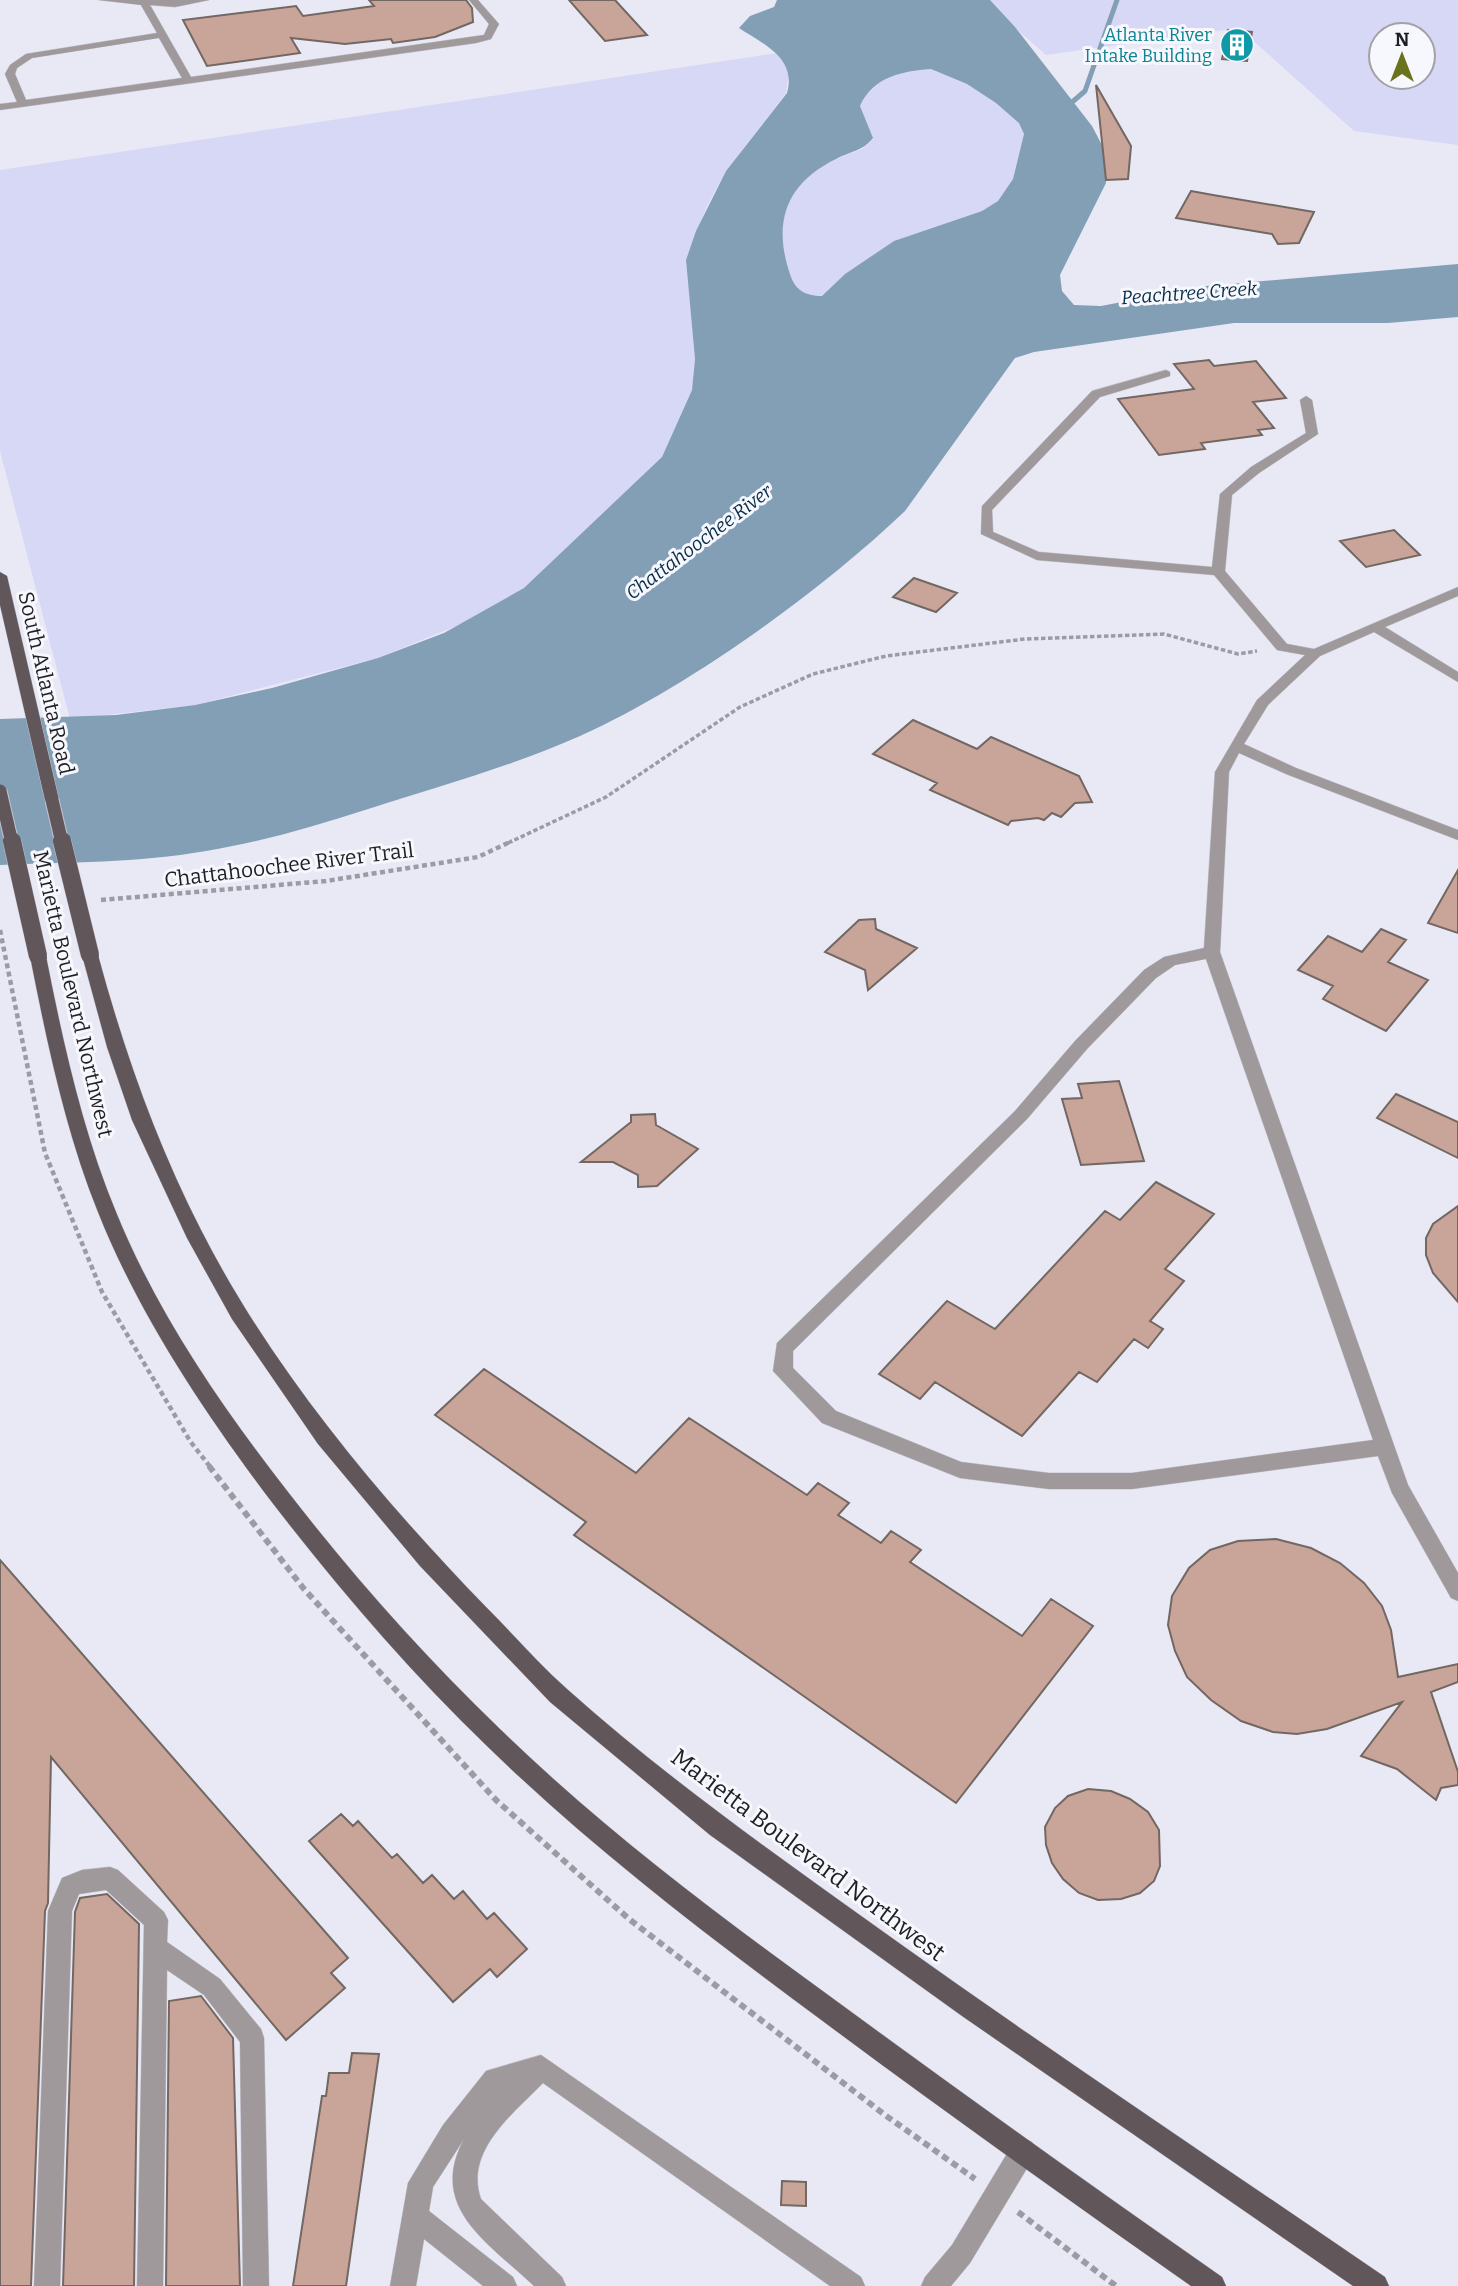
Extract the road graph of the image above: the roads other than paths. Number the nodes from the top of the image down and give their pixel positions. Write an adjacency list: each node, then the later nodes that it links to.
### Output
1 (103, 0): 4 (street)
2 (205, 0): 4 (street)
3 (473, 0): 6 (street)
4 (144, 3): 5 (street)
5 (162, 35): 6 (street); 7 (street)
6 (188, 80): 7 (street)
7 (23, 104): 8 (street)
8 (0, 107)
9 (1166, 374): 11 (street)
10 (1306, 400): 11 (street)
11 (1218, 571): 15 (street)
12 (0, 576): 19 (main road, South Atlanta Road)
13 (1458, 591): 14 (street)
14 (1375, 627): 15 (street); 16 (street)
15 (1315, 653): 17 (street)
16 (1458, 678)
17 (1236, 746): 20 (street); 21 (street)
18 (0, 790): 26 (main road, Marietta Boulevard Northwest, bridge)
19 (52, 800): 37 (main road, Marietta Boulevard Northwest, bridge)
20 (1458, 835)
21 (1212, 952): 22 (street); 22 (street)
22 (1385, 1447): 23 (street)
23 (1458, 1592)
24 (156, 1948): 28 (street); 29 (street); 30 (street)
25 (541, 2067): 27 (street); 33 (street); 34 (street)
26 (1023, 2151): 35 (street); 36 (main road, Marietta Boulevard Northwest)
27 (415, 2216): 31 (street); 32 (street)
28 (47, 2286)
29 (150, 2286)
30 (256, 2286)
31 (403, 2286)
32 (504, 2286)
33 (553, 2286)
34 (852, 2286)
35 (934, 2286)
36 (1213, 2286)
37 (1376, 2286)

